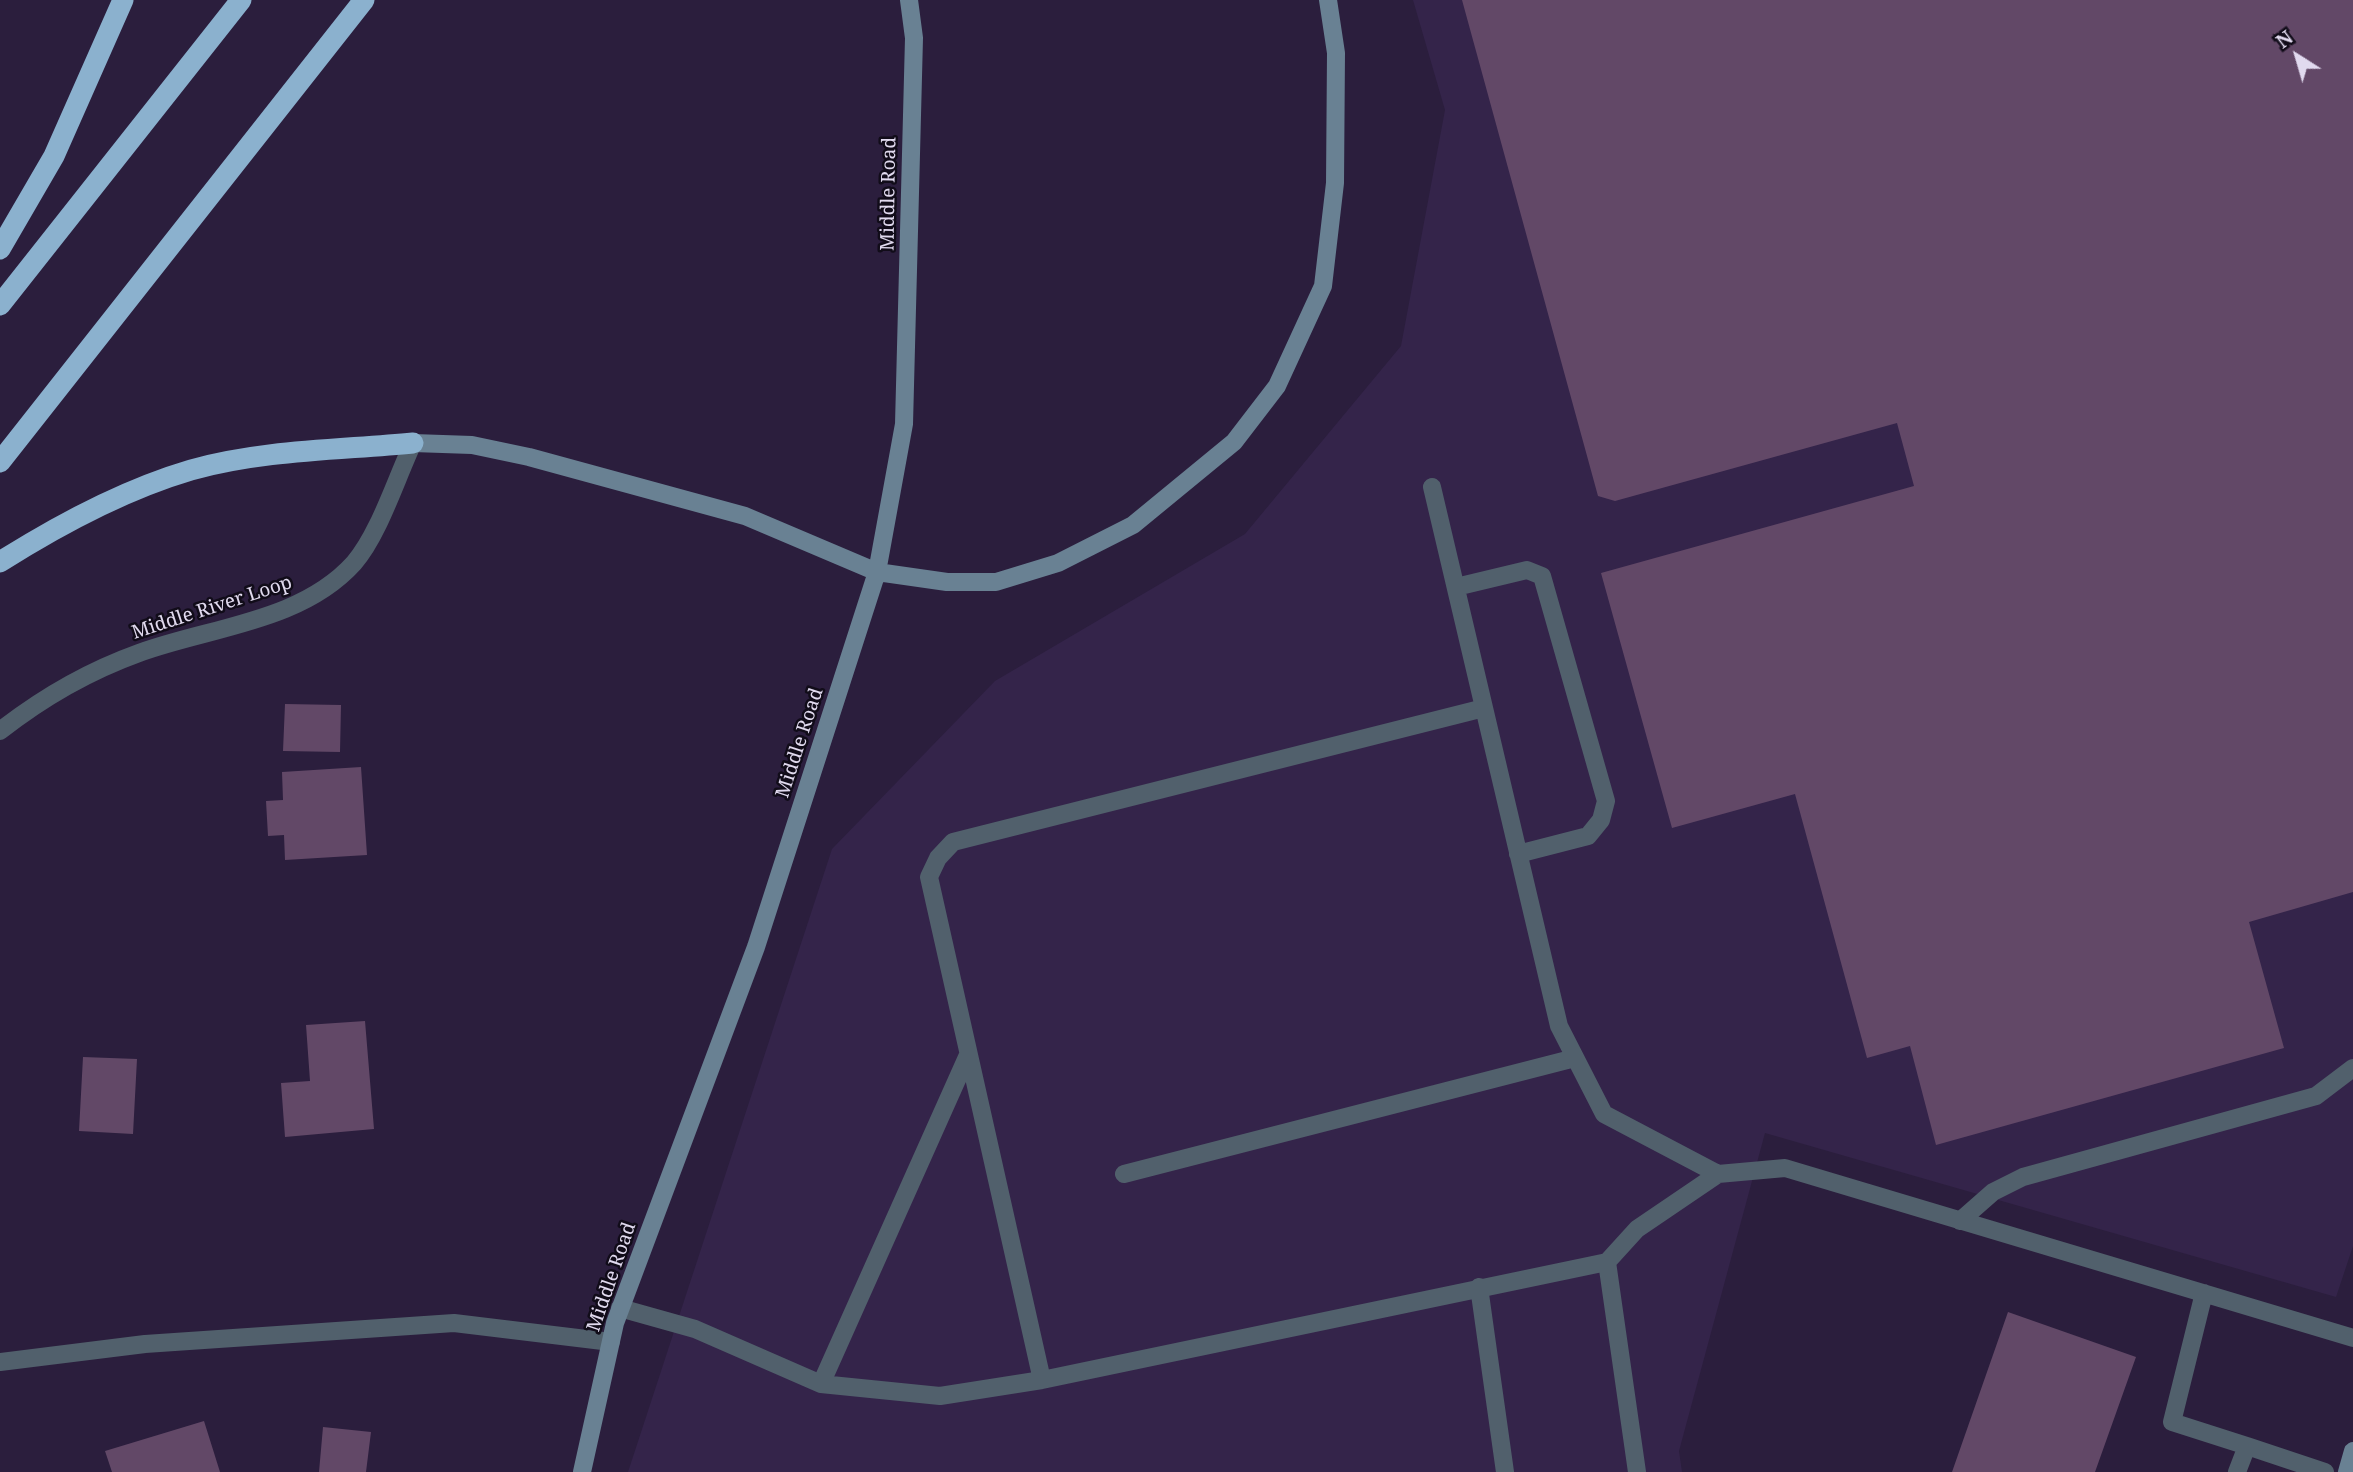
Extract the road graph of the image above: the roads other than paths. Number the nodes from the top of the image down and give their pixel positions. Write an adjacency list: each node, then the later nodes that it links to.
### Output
1 (122, 0): 6 (highway)
2 (241, 0): 7 (highway)
3 (364, 0): 9 (highway)
4 (909, 0): 12 (main road, Middle Road)
5 (1328, 0): 12 (main road)
6 (0, 249)
7 (0, 305)
8 (413, 443): 11 (highway); 12 (main road); 15 (street, Middle River Loop)
9 (0, 462)
10 (1432, 487): 13 (street)
11 (0, 562)
12 (877, 572): 26 (main road, Middle Road)
13 (1456, 587): 14 (street); 16 (street)
14 (1484, 708): 16 (street); 17 (street)
15 (0, 731)
16 (1518, 854): 18 (street)
17 (968, 1055): 30 (street); 31 (street)
18 (1575, 1058): 20 (street); 21 (street)
19 (2353, 1068): 22 (street)
20 (1124, 1174)
21 (1718, 1174): 22 (street); 23 (street)
22 (1961, 1221): 25 (street)
23 (1607, 1262): 24 (street); 36 (street)
24 (1479, 1287): 30 (street); 35 (street)
25 (2204, 1293): 27 (street); 32 (street)
26 (621, 1308): 28 (main road, Middle Road); 31 (street)
27 (2353, 1338)
28 (611, 1342): 29 (street); 34 (main road, Middle Road)
29 (0, 1362)
30 (1042, 1380): 31 (street)
31 (821, 1384)
32 (2246, 1446): 37 (street); 38 (street)
33 (2353, 1451): 39 (main road)
34 (582, 1472)
35 (1505, 1472)
36 (1637, 1472)
37 (2236, 1472)
38 (2325, 1472)
39 (2347, 1472)

